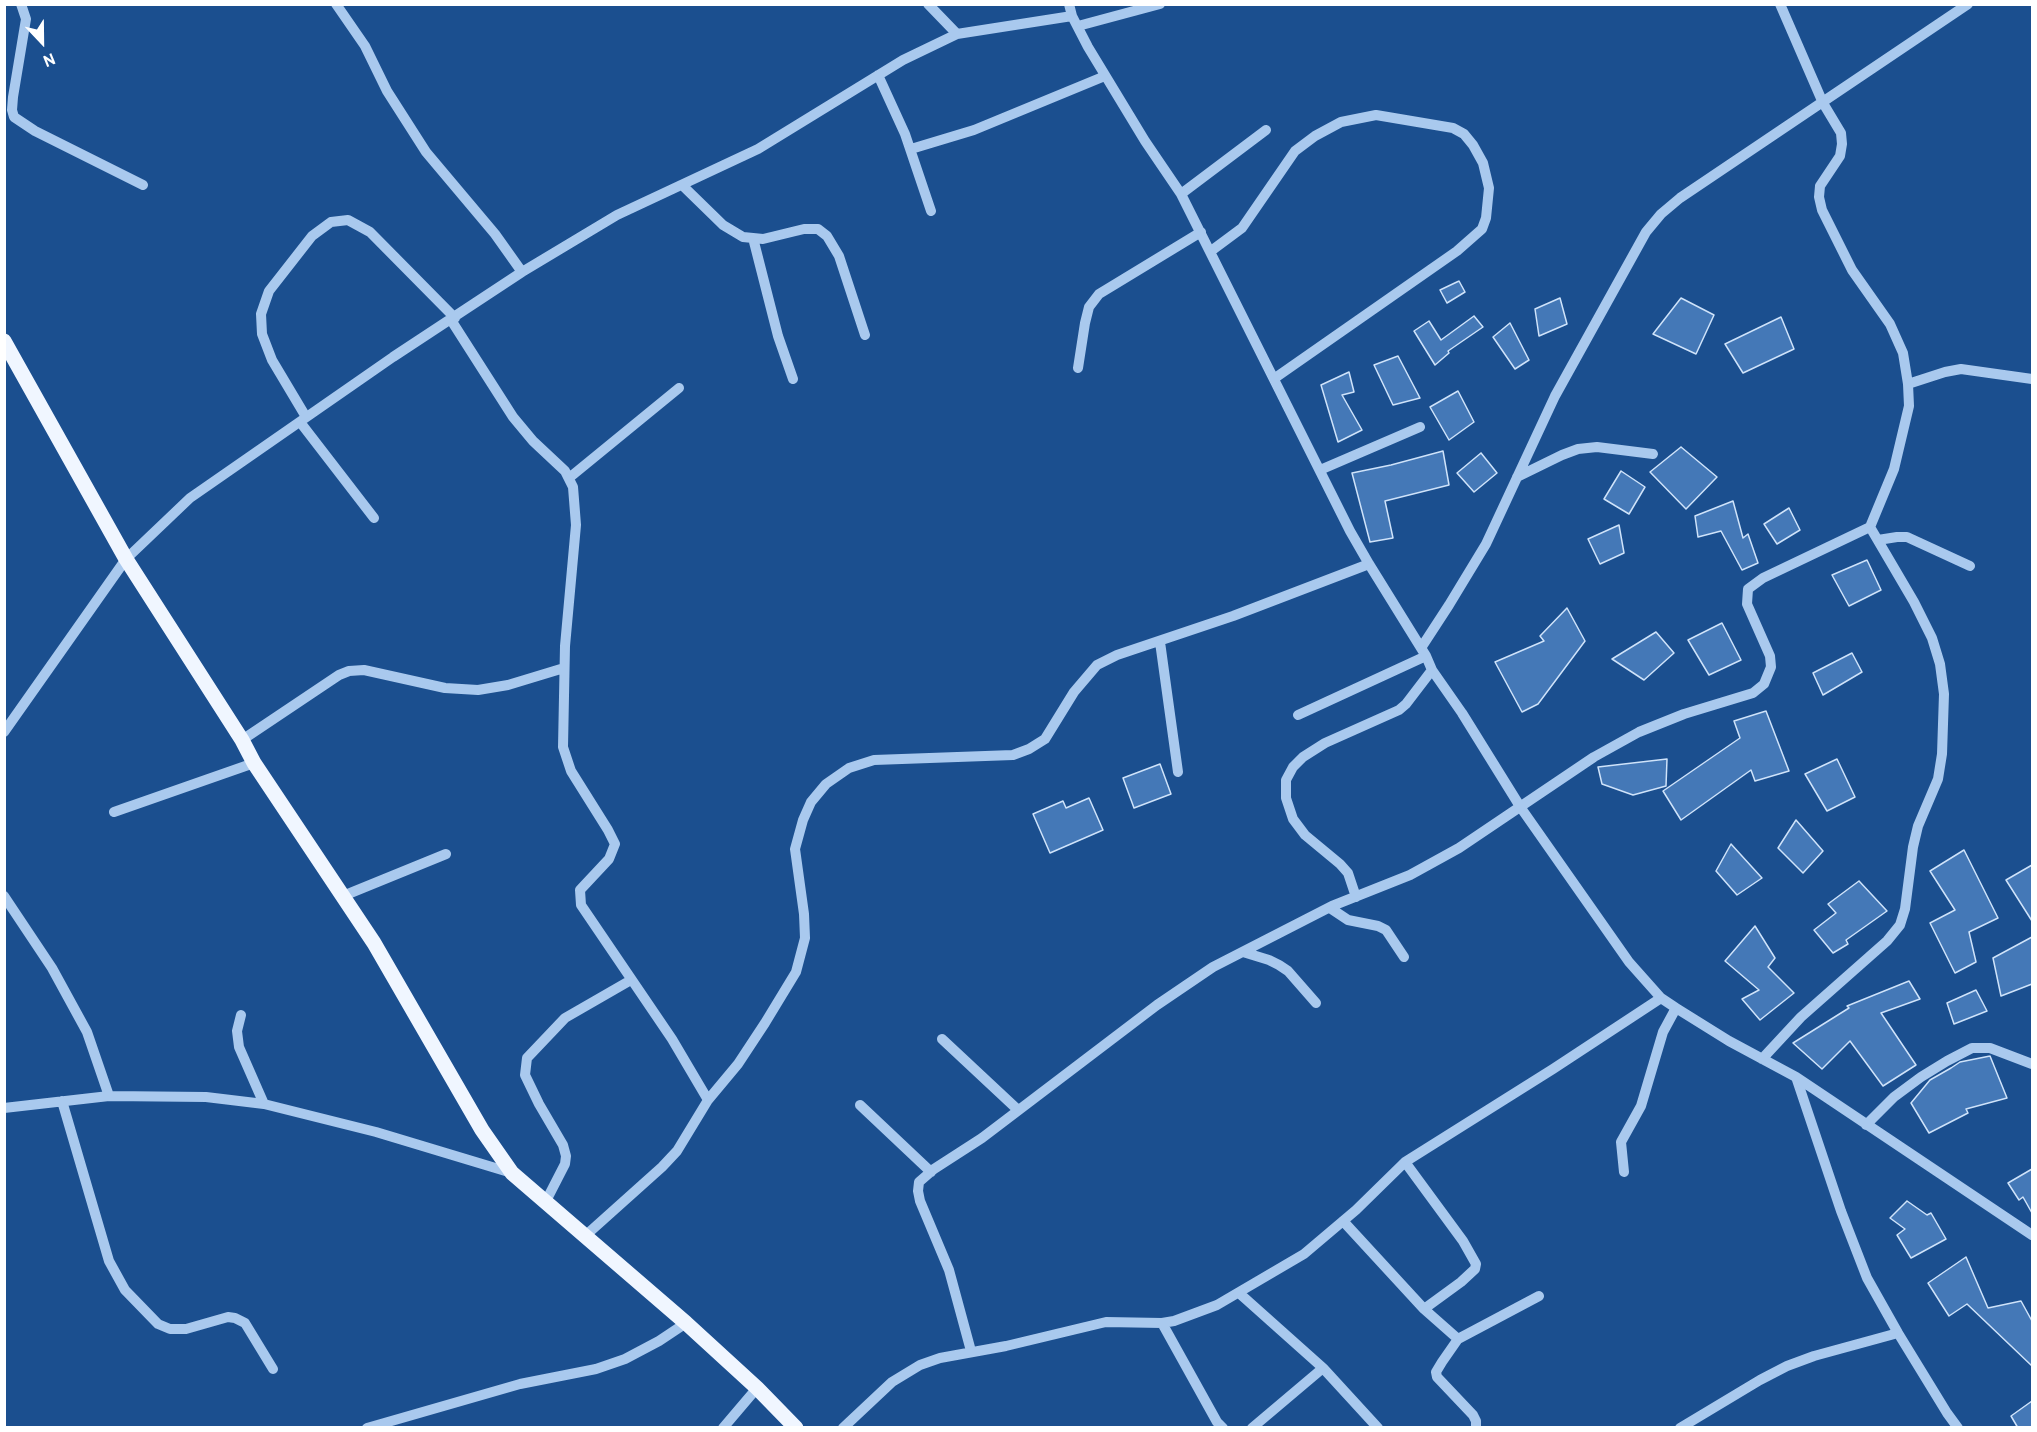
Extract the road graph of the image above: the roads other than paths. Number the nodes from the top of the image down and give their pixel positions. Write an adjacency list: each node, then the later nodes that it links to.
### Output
1 (21, 4): 15 (street)
2 (336, 4): 22 (street)
3 (928, 4): 9 (street)
4 (1069, 4): 8 (street)
5 (1160, 4): 8 (street)
6 (1780, 4): 12 (street)
7 (1968, 4): 12 (street)
8 (1075, 21): 9 (street); 11 (street)
9 (957, 34): 10 (street)
10 (878, 75): 14 (street); 16 (street)
11 (1105, 76): 14 (street); 17 (street)
12 (1823, 103): 30 (street); 36 (street)
13 (1266, 130): 17 (street)
14 (911, 148): 18 (street)
15 (143, 185)
16 (682, 185): 20 (street); 22 (street)
17 (1181, 194): 19 (street)
18 (930, 211)
19 (1201, 232): 21 (street); 26 (street)
20 (753, 238): 24 (street); 28 (street)
21 (1211, 251): 27 (street); 27 (street)
22 (522, 272): 23 (street)
23 (453, 319): 32 (street); 32 (street); 37 (street)
24 (866, 335)
25 (4, 341): 41 (main road)
26 (1078, 368)
27 (1275, 378): 35 (street)
28 (794, 379)
29 (2032, 379): 30 (street)
30 (1908, 384): 39 (street)
31 (680, 388): 37 (street)
32 (303, 420): 38 (street); 41 (street)
33 (1420, 427): 35 (street)
34 (1653, 454): 36 (street)
35 (1320, 470): 42 (street)
36 (1517, 477): 45 (street)
37 (569, 478): 46 (street)
38 (374, 518)
39 (1870, 526): 40 (street); 53 (street)
40 (1878, 540): 43 (street); 68 (street)
41 (126, 559): 49 (street); 50 (main road)
42 (1369, 564): 44 (street); 45 (street)
43 (1970, 566)
44 (1160, 642): 52 (street); 72 (street)
45 (1424, 652): 47 (street); 48 (street)
46 (564, 668): 50 (street); 62 (street)
47 (1432, 670): 53 (street); 58 (street)
48 (1298, 715)
49 (4, 732)
50 (242, 740): 51 (main road)
51 (254, 763): 54 (street); 57 (main road)
52 (1178, 772)
53 (1521, 808): 58 (street); 63 (street)
54 (114, 812)
55 (446, 854): 57 (street)
56 (4, 896): 71 (street)
57 (343, 896): 82 (main road)
58 (1356, 897): 59 (street)
59 (1330, 908): 60 (street); 61 (street)
60 (1243, 952): 64 (street); 77 (street)
61 (1404, 957)
62 (631, 980): 72 (street); 83 (street)
63 (1661, 998): 65 (street); 79 (street)
64 (1316, 1003)
65 (1676, 1008): 68 (street); 81 (street)
66 (241, 1015): 74 (street)
67 (942, 1039): 77 (street)
68 (1762, 1059): 70 (street)
69 (2032, 1064): 78 (street)
70 (1796, 1077): 78 (street); 92 (street)
71 (109, 1096): 73 (street); 74 (street)
72 (708, 1100): 86 (street)
73 (62, 1101): 76 (street); 96 (street)
74 (264, 1104): 82 (street)
75 (860, 1105): 80 (street)
76 (4, 1108)
77 (1018, 1110): 80 (street)
78 (1866, 1125): 85 (street)
79 (1405, 1162): 84 (street); 89 (street)
80 (931, 1172): 94 (street)
81 (1624, 1172)
82 (512, 1173): 83 (main road)
83 (546, 1201): 86 (main road)
84 (1343, 1221): 87 (street); 89 (street)
85 (2032, 1234)
86 (585, 1236): 90 (main road)
87 (1239, 1293): 91 (street); 95 (street)
88 (1539, 1296): 93 (street)
89 (1424, 1309): 93 (street)
90 (686, 1323): 97 (main road); 98 (street)
91 (1162, 1323): 94 (street); 102 (street)
92 (1898, 1333): 106 (street); 107 (street)
93 (1458, 1339): 105 (street)
94 (971, 1351): 101 (street)
95 (1323, 1368): 103 (street); 104 (street)
96 (273, 1369)
97 (757, 1388): 99 (street); 100 (main road)
98 (367, 1428)
99 (723, 1428)
100 (796, 1428)
101 (843, 1428)
102 (1223, 1428)
103 (1252, 1428)
104 (1378, 1428)
105 (1476, 1428)
106 (1680, 1428)
107 (1958, 1428)

